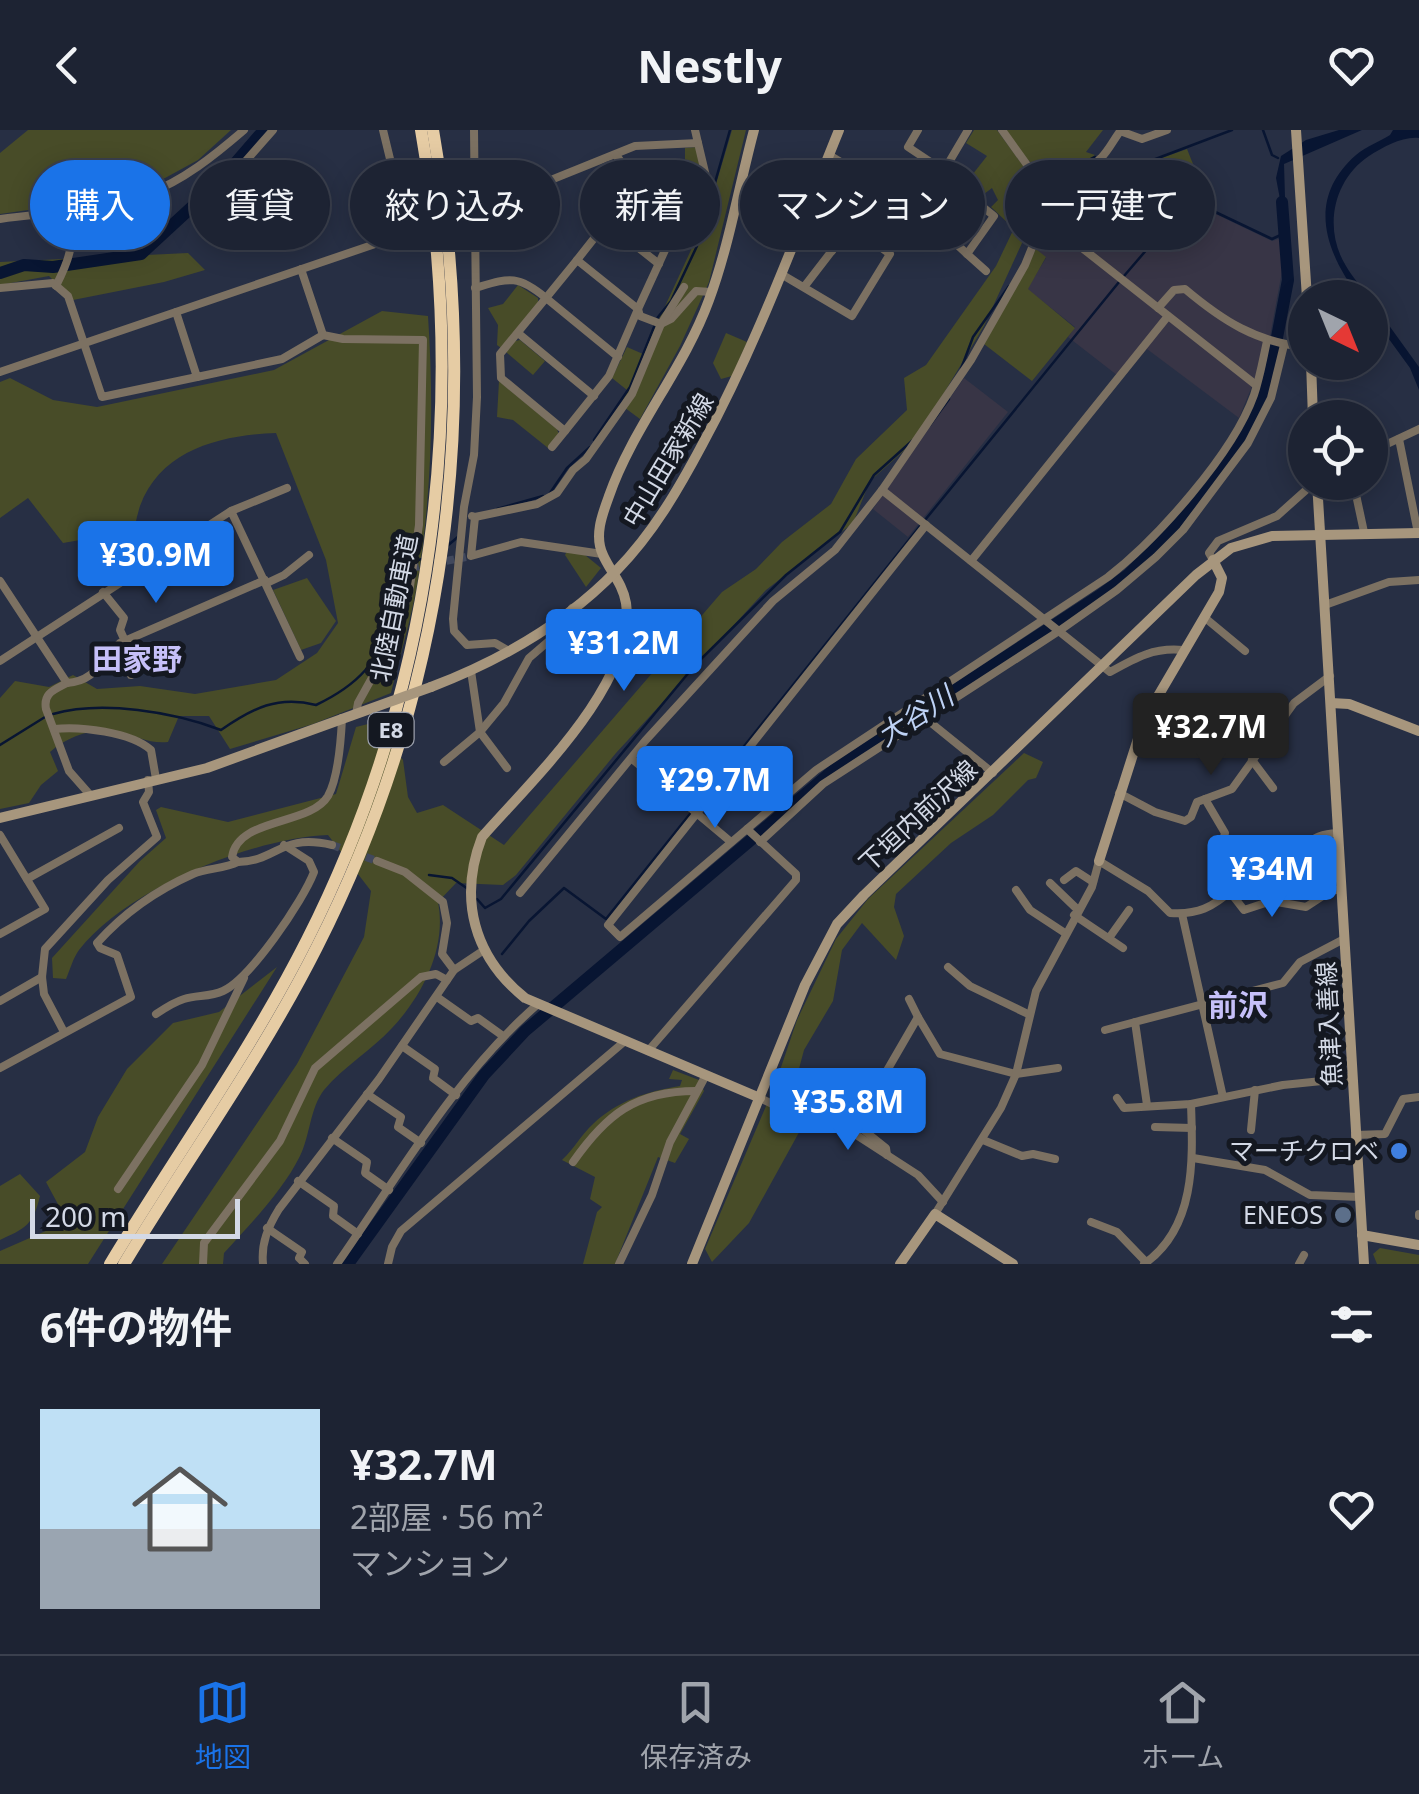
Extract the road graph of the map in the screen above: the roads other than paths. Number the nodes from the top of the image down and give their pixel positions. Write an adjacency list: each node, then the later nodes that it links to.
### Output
1 (244, 130): 31 (street)
2 (273, 130): 19 (street)
3 (383, 130): 20 (street)
4 (421, 130): 229 (highway, 北陸自動車道 / E8)
5 (433, 130): 230 (highway, 北陸自動車道 / E8)
6 (474, 130): 21 (street)
7 (695, 130): 16 (street)
8 (754, 130): 60 (main road)
9 (839, 130): 17 (main road, 中山田家新線)
10 (918, 130): 26 (street)
11 (968, 130): 27 (street)
12 (1002, 130): 28 (street)
13 (1120, 130): 14 (street); 29 (street)
14 (1167, 130)
15 (1296, 134): 54 (main road)
16 (698, 142): 18 (street); 23 (street)
17 (829, 155): 24 (main road, 中山田家新線); 25 (street)
18 (616, 156): 22 (street); 30 (street)
19 (246, 160)
20 (390, 160)
21 (474, 160)
22 (619, 160)
23 (702, 160)
24 (827, 160)
25 (837, 160)
26 (926, 160)
27 (950, 160)
28 (1023, 160)
29 (1098, 160)
30 (560, 178)
31 (170, 181)
32 (985, 208): 35 (street)
33 (30, 215): 34 (street)
34 (0, 218)
35 (985, 228)
36 (72, 250): 55 (street)
37 (357, 250): 51 (street)
38 (475, 250): 59 (street)
39 (584, 250): 49 (street)
40 (641, 250): 50 (street)
41 (665, 250): 50 (street)
42 (790, 250): 53 (main road, 中山田家新線)
43 (962, 250): 48 (street)
44 (969, 250): 48 (street)
45 (1031, 250): 84 (street)
46 (1085, 250): 62 (street)
47 (832, 251): 57 (street); 57 (street)
48 (966, 254): 52 (street)
49 (576, 260): 61 (street); 63 (street)
50 (658, 264): 63 (street)
51 (301, 269): 64 (street); 68 (street)
52 (986, 272)
53 (780, 274): 57 (street); 99 (main road, 中山田家新線)
54 (1306, 280)
55 (56, 286): 58 (street); 70 (street)
56 (684, 287): 66 (street)
57 (804, 287)
58 (0, 288)
59 (475, 288): 61 (street); 89 (street)
60 (711, 292): 66 (street); 95 (main road)
61 (546, 298): 67 (street); 73 (street)
62 (1158, 308): 65 (street); 69 (street)
63 (638, 310): 66 (street); 73 (street)
64 (176, 312): 70 (street); 75 (street)
65 (1168, 316): 76 (street); 98 (street)
66 (660, 324): 90 (street)
67 (518, 332): 77 (street); 79 (street)
68 (324, 335): 75 (street); 123 (street)
69 (1267, 341): 71 (street); 76 (street)
70 (84, 343): 74 (street); 75 (street)
71 (1284, 345): 72 (street); 108 (street)
72 (1288, 346)
73 (618, 357): 77 (street)
74 (0, 372)
75 (197, 377)
76 (1256, 386): 107 (street)
77 (594, 396): 79 (street)
78 (1419, 429): 80 (street)
79 (565, 431): 82 (street)
80 (1399, 438): 81 (street); 93 (street)
81 (1388, 443)
82 (552, 447)
83 (287, 488): 88 (street)
84 (882, 490): 91 (street); 130 (street)
85 (1295, 500): 97 (street)
86 (1318, 500): 94 (main road, 魚津入善線)
87 (1357, 500): 92 (street)
88 (231, 511): 102 (street); 103 (street)
89 (463, 514): 90 (street); 112 (street)
90 (475, 517): 95 (street)
91 (926, 525): 98 (street); 140 (street)
92 (1364, 532): 93 (main road, 下垣内前沢線); 94 (main road, 下垣内前沢線)
93 (1419, 532)
94 (1320, 533): 97 (main road, 下垣内前沢線); 104 (main road, 魚津入善線)
95 (602, 554): 99 (main road)
96 (309, 555): 102 (street)
97 (1213, 560): 106 (main road); 116 (main road, 下垣内前沢線)
98 (972, 561): 107 (street)
99 (615, 573): 105 (main road, 中山田家新線); 170 (main road)
100 (1419, 580): 104 (street)
101 (0, 581): 109 (street)
102 (266, 581): 110 (street); 114 (street)
103 (104, 592): 109 (street); 110 (street)
104 (1325, 605): 119 (main road, 魚津入善線)
105 (572, 608): 112 (main road, 中山田家新線); 127 (street)
106 (1204, 617): 111 (main road); 113 (street)
107 (1045, 619): 108 (street); 143 (street)
108 (1057, 630): 116 (street); 124 (street)
109 (38, 637): 115 (street); 120 (street)
110 (126, 641): 118 (street); 120 (street)
111 (1184, 650): 116 (street); 121 (main road)
112 (509, 651): 117 (main road, 中山田家新線)
113 (1245, 651)
114 (300, 657)
115 (0, 661)
116 (1102, 668): 134 (main road, 下垣内前沢線)
117 (471, 671): 123 (main road, 中山田家新線, bridge); 127 (street)
118 (130, 675)
119 (1330, 676): 122 (main road, 魚津入善線); 131 (street)
120 (66, 683): 126 (street)
121 (1158, 695): 129 (street); 137 (main road)
122 (1331, 702): 128 (main road); 144 (main road, 魚津入善線)
123 (356, 714): 125 (main road, 中山田家新線, bridge)
124 (925, 718): 134 (street); 147 (street)
125 (342, 719): 135 (main road, 中山田家新線); 151 (street)
126 (54, 730): 135 (street); 138 (street)
127 (480, 732): 132 (street); 133 (street)
128 (1419, 732)
129 (1208, 744)
130 (632, 759): 140 (street); 161 (street)
131 (1252, 760): 136 (street); 139 (street)
132 (444, 762)
133 (507, 768)
134 (993, 773): 202 (main road, 下垣内前沢線)
135 (152, 780): 138 (main road, 中山田家新線); 174 (street)
136 (1273, 788)
137 (1119, 793): 139 (street); 150 (main road)
138 (90, 796): 141 (main road, 中山田家新線)
139 (1205, 799): 160 (street)
140 (696, 814): 146 (street); 146 (street)
141 (0, 818)
142 (119, 828): 154 (street)
143 (747, 828): 146 (street); 147 (street)
144 (1337, 833): 153 (street); 159 (main road, 魚津入善線)
145 (0, 835): 154 (street)
146 (731, 842)
147 (760, 842): 190 (street)
148 (284, 845): 149 (street); 151 (street); 173 (street)
149 (332, 845)
150 (1099, 861): 156 (street); 164 (street)
151 (238, 862): 186 (street)
152 (377, 862): 172 (street)
153 (1276, 870)
154 (27, 879): 166 (street)
155 (1064, 880): 156 (street)
156 (1094, 882): 163 (street)
157 (1050, 883): 163 (street)
158 (1016, 890): 165 (street)
159 (1341, 890): 160 (street); 168 (main road, 魚津入善線)
160 (1230, 892): 164 (street)
161 (520, 893)
162 (1129, 910): 167 (street)
163 (1076, 912): 165 (street); 167 (street)
164 (1182, 914): 179 (street)
165 (1065, 933): 182 (street)
166 (0, 934)
167 (1109, 938): 169 (street)
168 (1344, 939): 179 (street); 195 (main road, 魚津入善線)
169 (1124, 948)
170 (484, 950): 172 (street); 180 (main road)
171 (948, 968): 182 (street)
172 (454, 970): 175 (street)
173 (246, 974): 181 (street); 218 (street)
174 (42, 977): 178 (street); 186 (street)
175 (447, 980): 176 (street); 231 (street)
176 (437, 997): 187 (street); 189 (street)
177 (909, 999): 183 (street)
178 (0, 1001)
179 (1202, 1003): 184 (street); 200 (street)
180 (538, 1004): 187 (street); 188 (main road)
181 (156, 1014)
182 (1028, 1014): 193 (street)
183 (918, 1016): 193 (street); 213 (street)
184 (1135, 1022): 185 (street); 205 (street)
185 (1105, 1030)
186 (64, 1032): 191 (street)
187 (503, 1036): 199 (street)
188 (625, 1041): 190 (main road); 235 (street)
189 (402, 1046): 198 (street); 199 (street)
190 (648, 1051): 194 (main road)
191 (0, 1068)
192 (1058, 1068): 193 (street)
193 (1016, 1074): 211 (street)
194 (706, 1075): 197 (street); 202 (main road)
195 (1351, 1078): 196 (street); 209 (main road, 魚津入善線)
196 (1255, 1090): 200 (street); 208 (street)
197 (696, 1092): 216 (street); 236 (street)
198 (367, 1094): 210 (street); 212 (street)
199 (456, 1094): 212 (street)
200 (1223, 1097): 204 (street)
201 (1419, 1097): 209 (street)
202 (760, 1098): 213 (street); 237 (main road, 下垣内前沢線)
203 (1117, 1098): 205 (street)
204 (1191, 1104): 205 (street); 207 (street)
205 (1147, 1105)
206 (1155, 1127): 207 (street)
207 (1192, 1128): 214 (street)
208 (1251, 1130)
209 (1355, 1135): 220 (main road, 魚津入善線)
210 (332, 1138): 217 (street); 219 (street)
211 (983, 1140): 215 (street); 221 (street)
212 (422, 1143): 219 (street)
213 (888, 1155): 221 (street)
214 (1192, 1158): 220 (street); 228 (street)
215 (1056, 1160)
216 (573, 1162)
217 (298, 1181): 224 (street); 225 (street)
218 (118, 1189)
219 (388, 1190): 225 (street)
220 (1360, 1197): 226 (main road, 魚津入善線)
221 (943, 1202): 222 (street)
222 (935, 1214): 238 (main road); 239 (main road)
223 (1091, 1222): 228 (street)
224 (267, 1228): 232 (street); 233 (street)
225 (358, 1234): 234 (street)
226 (1362, 1235): 227 (main road); 240 (main road, 魚津入善線)
227 (1419, 1245)
228 (1145, 1263)
229 (110, 1264)
230 (124, 1264)
231 (203, 1264)
232 (264, 1264)
233 (304, 1264)
234 (337, 1264)
235 (388, 1264)
236 (619, 1264)
237 (692, 1264)
238 (900, 1264)
239 (1013, 1264)
240 (1364, 1264)

